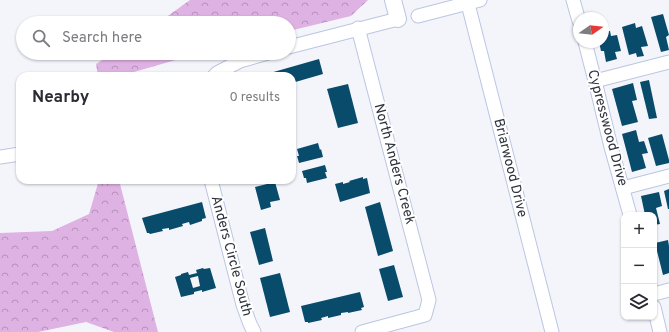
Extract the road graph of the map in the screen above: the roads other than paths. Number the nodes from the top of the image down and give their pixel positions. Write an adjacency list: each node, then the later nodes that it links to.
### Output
1 (393, 0): 6 (street)
2 (573, 0): 4 (street)
3 (474, 2): 5 (street); 25 (street, Briarwood Drive)
4 (576, 12)
5 (418, 16)
6 (398, 19): 7 (street)
7 (358, 28): 8 (street); 24 (street, North Anders Creek)
8 (296, 45)
9 (587, 48): 13 (street, Cypresswood Drive)
10 (244, 60): 12 (street)
11 (669, 62): 13 (street)
12 (219, 72)
13 (595, 81): 18 (street, Cypresswood Drive)
14 (16, 155): 15 (street)
15 (0, 157)
16 (669, 176): 18 (street)
17 (211, 184): 23 (street, Anders Circle South)
18 (623, 188): 19 (street, Cypresswood Drive)
19 (629, 212)
20 (669, 290): 21 (street)
21 (657, 293)
22 (657, 320): 26 (street)
23 (254, 332)
24 (362, 332)
25 (552, 332)
26 (660, 332)

